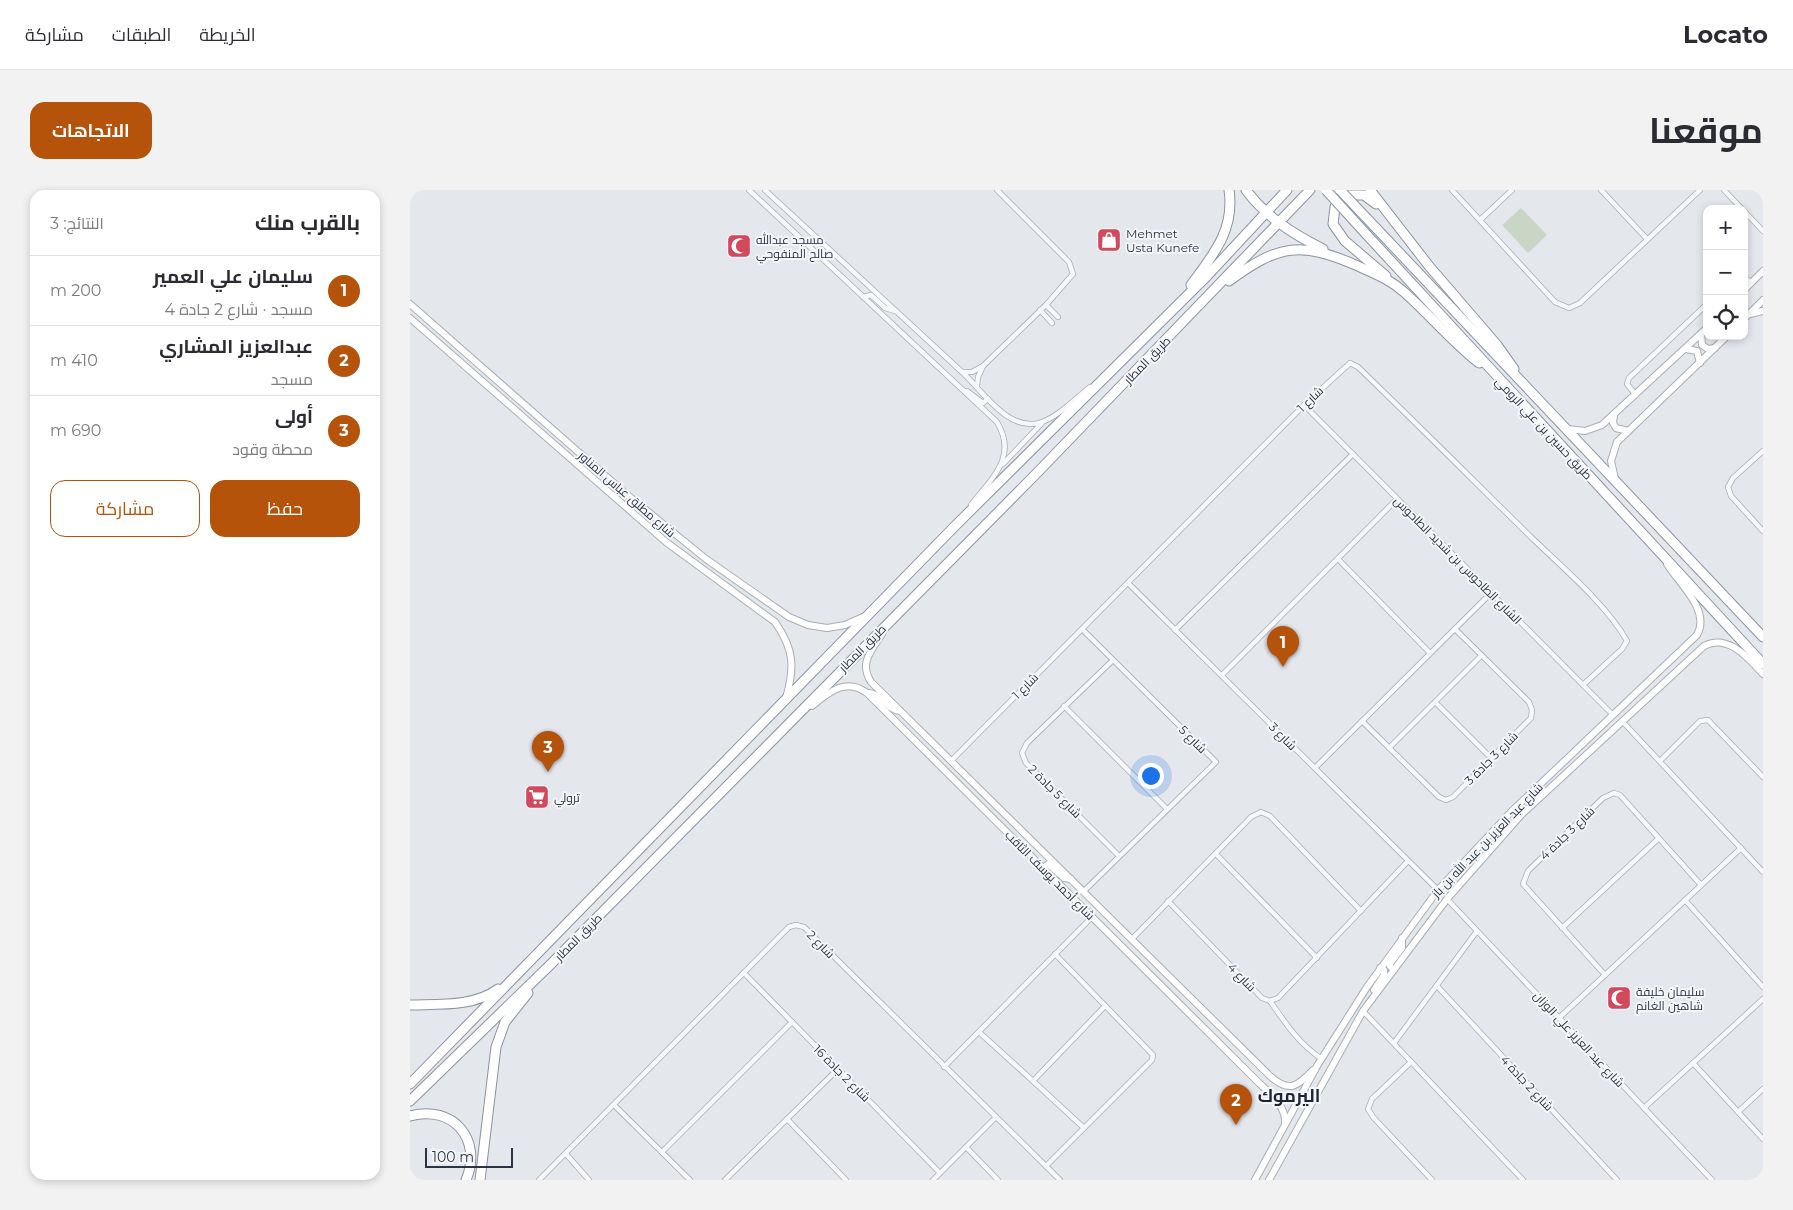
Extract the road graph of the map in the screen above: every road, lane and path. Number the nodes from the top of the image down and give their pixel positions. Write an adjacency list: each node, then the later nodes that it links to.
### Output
1 (749, 190): 31 (street)
2 (765, 190): 40 (street)
3 (997, 190): 36 (street)
4 (1229, 190): 34 (highway)
5 (1246, 190): 19 (highway)
6 (1287, 190): 19 (highway, طريق المطار)
7 (1310, 190): 22 (highway, طريق المطار)
8 (1326, 190): 53 (highway, طريق حسين بن علي الرومي, bridge)
9 (1340, 190): 55 (highway, طريق حسين بن علي الرومي, bridge)
10 (1370, 190): 18 (highway)
11 (1378, 190): 18 (highway)
12 (1452, 190): 21 (street)
13 (1512, 190): 21 (street)
14 (1601, 190): 24 (street)
15 (1700, 190): 24 (street)
16 (1724, 190): 17 (street)
17 (1738, 205)
18 (1386, 211): 29 (highway); 55 (highway)
19 (1266, 212): 22 (highway); 34 (highway, طريق المطار)
20 (1748, 215): 23 (street)
21 (1480, 220): 24 (street)
22 (1279, 223): 25 (highway); 32 (highway, طريق المطار)
23 (1763, 231)
24 (1648, 239)
25 (1336, 256): 29 (highway); 32 (highway)
26 (1763, 271): 28 (street)
27 (1748, 280): 28 (street)
28 (1752, 282): 30 (street)
29 (1395, 285): 53 (highway)
30 (1748, 286)
31 (863, 297): 40 (street); 57 (street)
32 (1208, 297): 79 (highway, طريق المطار)
33 (1763, 300): 41 (street)
34 (1178, 303): 54 (highway, طريق المطار)
35 (410, 304): 74 (street, شارع مطلق عباس المناور)
36 (1046, 305): 38 (street); 42 (street)
37 (1703, 308): 58 (street)
38 (1040, 310): 45 (street); 51 (street)
39 (1763, 311): 43 (street)
40 (899, 313): 52 (street)
41 (1748, 316)
42 (1058, 317)
43 (1748, 317)
44 (410, 318): 76 (street, شارع مطلق عباس المناور)
45 (1052, 323)
46 (1701, 334): 48 (street); 49 (street)
47 (1723, 340): 48 (street)
48 (1716, 348): 50 (street)
49 (1686, 349): 50 (street); 58 (street)
50 (1700, 363): 64 (street)
51 (983, 366): 52 (street); 56 (street)
52 (962, 372): 56 (street)
53 (1495, 375): 72 (highway, طريق حسين بن علي الرومي)
54 (1103, 377): 62 (street); 70 (highway, طريق المطار)
55 (1518, 378): 63 (highway, طريق حسين بن علي الرومي)
56 (977, 386): 59 (street)
57 (959, 387): 59 (street); 67 (street)
58 (1636, 395): 61 (street)
59 (988, 399): 62 (street)
60 (1304, 405): 66 (street, الشارع الطاحوس بن شديد الطاحوس); 75 (street, شارع 1); 90 (street, شارع 1)
61 (1614, 414): 63 (street); 64 (street)
62 (1043, 422): 67 (street)
63 (1565, 428): 68 (highway, طريق حسين بن علي الرومي)
64 (1628, 431): 68 (street)
65 (1763, 451): 71 (street)
66 (1353, 454): 69 (street, الشارع الطاحوس بن شديد الطاحوس); 82 (street)
67 (998, 470): 70 (street)
68 (1616, 480): 83 (highway, طريق حسين بن علي الرومي)
69 (1398, 499): 73 (street); 77 (street, الشارع الطاحوس بن شديد الطاحوس)
70 (955, 526): 78 (highway, طريق المطار)
71 (1763, 531)
72 (1662, 556): 87 (highway, طريق حسين بن علي الرومي); 96 (street, شارع عبد العزيز بن عبد الله بن باز)
73 (1338, 559): 84 (street); 89 (street)
74 (740, 583): 76 (street); 78 (street, شارع مطلق عباس المناور)
75 (1128, 583): 80 (street, شارع 1); 82 (street, شارع 3)
76 (732, 590): 93 (street, شارع مطلق عباس المناور)
77 (1491, 593): 81 (street); 90 (street, الشارع الطاحوس بن شديد الطاحوس)
78 (869, 615): 93 (highway, طريق المطار)
79 (895, 615): 95 (street, شارع أحمد يوسف الثاقب); 99 (highway, طريق المطار)
80 (1082, 629): 86 (street, شارع 5); 102 (street, شارع 1)
81 (1455, 629): 84 (street); 85 (street, شارع 3 جادة 3)
82 (1175, 630): 89 (street, شارع 3)
83 (1763, 637)
84 (1430, 653): 97 (street)
85 (1481, 656): 92 (street); 101 (street, شارع 3 جادة 3)
86 (1113, 660): 94 (street, شارع 5 جادة 2); 107 (street, شارع 5)
87 (1763, 664)
88 (1763, 674): 98 (street, شارع عبد العزيز بن عبد الله بن باز)
89 (1222, 675): 104 (street, شارع 3)
90 (1583, 685): 96 (street, الشارع الطاحوس بن شديد الطاحوس)
91 (867, 693): 95 (street); 99 (street, شارع أحمد يوسف الثاقب); 116 (street, شارع أحمد يوسف الثاقب)
92 (1435, 702): 100 (street); 101 (street)
93 (785, 703): 133 (highway, طريق المطار)
94 (1064, 706): 107 (street); 114 (street, شارع 5 جادة 2)
95 (901, 711): 102 (street, شارع أحمد يوسف الثاقب)
96 (1613, 715): 106 (street, شارع عبد العزيز بن عبد الله بن باز)
97 (1362, 721): 100 (street, شارع 3 جادة 3); 104 (street)
98 (1622, 721): 103 (street); 109 (street, شارع عبد العزيز بن عبد الله بن باز)
99 (788, 723): 134 (highway, طريق المطار)
100 (1389, 748): 101 (street, شارع 3 جادة 3)
101 (1491, 758)
102 (951, 760): 118 (street, شارع أحمد يوسف الثاقب)
103 (1660, 761): 105 (street); 112 (street)
104 (1315, 768): 115 (street, شارع 3)
105 (1763, 776)
106 (1536, 788): 108 (street, شارع عبد العزيز بن عبد الله بن باز); 109 (street)
107 (1167, 809): 114 (street, شارع 5)
108 (1511, 812): 111 (street); 120 (street, شارع عبد العزيز بن عبد الله بن باز)
109 (1522, 815): 111 (street, شارع عبد العزيز بن عبد الله بن باز)
110 (1658, 839): 119 (street, شارع 3 جادة 4); 127 (street); 127 (street, شارع 3 جادة 4)
111 (1493, 846): 122 (street, شارع عبد العزيز بن عبد الله بن باز)
112 (1741, 848): 117 (street); 119 (street)
113 (1216, 854): 124 (street); 125 (street); 132 (street)
114 (1119, 856): 121 (street, شارع 5)
115 (1408, 861): 120 (street, شارع 3); 125 (street)
116 (1043, 868): 118 (street); 126 (street, شارع أحمد يوسف الثاقب)
117 (1763, 872)
118 (1071, 879): 121 (street, شارع أحمد يوسف الثاقب)
119 (1701, 885): 123 (street)
120 (1438, 890): 129 (street, شارع عبد العزيز بن عبد الله بن باز)
121 (1084, 891): 130 (street, شارع أحمد يوسف الثاقب)
122 (1447, 899): 128 (street, شارع عبد العزيز علي الوزان); 136 (street, شارع عبد العزيز بن عبد الله بن باز)
123 (1685, 900): 138 (street); 140 (street)
124 (1168, 901): 130 (street); 143 (street, شارع 4)
125 (1361, 911): 132 (street)
126 (1092, 917): 131 (street); 154 (street, شارع أحمد يوسف الثاقب)
127 (1562, 928): 138 (street, شارع 3 جادة 4)
128 (1477, 931): 139 (street); 147 (street, شارع عبد العزيز علي الوزان)
129 (1402, 936): 135 (street, شارع عبد العزيز بن عبد الله بن باز); 136 (street)
130 (1132, 939): 158 (street, شارع أحمد يوسف الثاقب)
131 (1055, 954): 145 (street); 149 (street)
132 (1317, 958): 143 (street)
133 (528, 962): 144 (highway); 160 (highway, طريق المطار)
134 (550, 965): 162 (highway, طريق المطار); 178 (highway)
135 (1380, 968): 142 (street); 151 (street, شارع عبد العزيز بن عبد الله بن باز)
136 (1394, 970): 142 (street, شارع عبد العزيز بن عبد الله بن باز)
137 (744, 973): 148 (street, شارع 2 جادة 16); 156 (street, شارع 2); 163 (street, شارع 2)
138 (1605, 975): 147 (street)
139 (1437, 986): 150 (street); 191 (street, شارع 2 جادة 4)
140 (1763, 987)
141 (1763, 1000): 153 (street)
142 (1371, 1001): 146 (street, شارع عبد العزيز بن عبد الله بن باز)
143 (1270, 1002): 151 (street, شارع 4)
144 (410, 1005)
145 (1105, 1006): 159 (street); 169 (street)
146 (1363, 1011): 150 (street); 188 (street, شارع عبد العزيز بن عبد الله بن باز)
147 (1559, 1018): 164 (street, شارع عبد العزيز علي الوزان)
148 (792, 1022): 157 (street, شارع 2 جادة 16); 173 (street)
149 (979, 1032): 156 (street); 159 (street)
150 (1394, 1044): 152 (street)
151 (1322, 1060): 155 (street, شارع عبد العزيز بن عبد الله بن باز)
152 (1411, 1062): 189 (street); 190 (street)
153 (1694, 1063): 164 (street); 165 (street)
154 (1243, 1066): 158 (street); 170 (street, شارع أحمد يوسف الثاقب)
155 (1318, 1066): 158 (street, شارع أحمد يوسف الثاقب); 170 (street, شارع عبد العزيز بن عبد الله بن باز)
156 (944, 1067): 167 (street, شارع 2)
157 (838, 1069): 168 (street); 176 (street, شارع 2 جادة 16)
158 (1270, 1076)
159 (1033, 1081): 169 (street)
160 (410, 1084)
161 (1763, 1089): 165 (street)
162 (410, 1101)
163 (614, 1105): 173 (street); 174 (street, شارع 2)
164 (1644, 1108): 192 (street, شارع عبد العزيز علي الوزان)
165 (1738, 1112): 171 (street)
166 (410, 1116): 177 (highway)
167 (996, 1118): 172 (street); 175 (street, شارع 2)
168 (787, 1119): 182 (street); 183 (street)
169 (1084, 1128): 175 (street)
170 (1285, 1129): 187 (street, شارع عبد العزيز بن عبد الله بن باز)
171 (1763, 1139)
172 (966, 1147): 176 (street); 185 (street)
173 (662, 1152): 181 (street)
174 (566, 1154): 179 (street, شارع 2); 180 (street)
175 (1046, 1166): 186 (street, شارع 2)
176 (940, 1173): 184 (street)
177 (466, 1180)
178 (480, 1180)
179 (539, 1180)
180 (589, 1180)
181 (690, 1180)
182 (725, 1180)
183 (846, 1180)
184 (933, 1180)
185 (998, 1180)
186 (1060, 1180)
187 (1255, 1180)
188 (1269, 1180)
189 (1432, 1180)
190 (1523, 1180)
191 (1617, 1180)
192 (1712, 1180)

